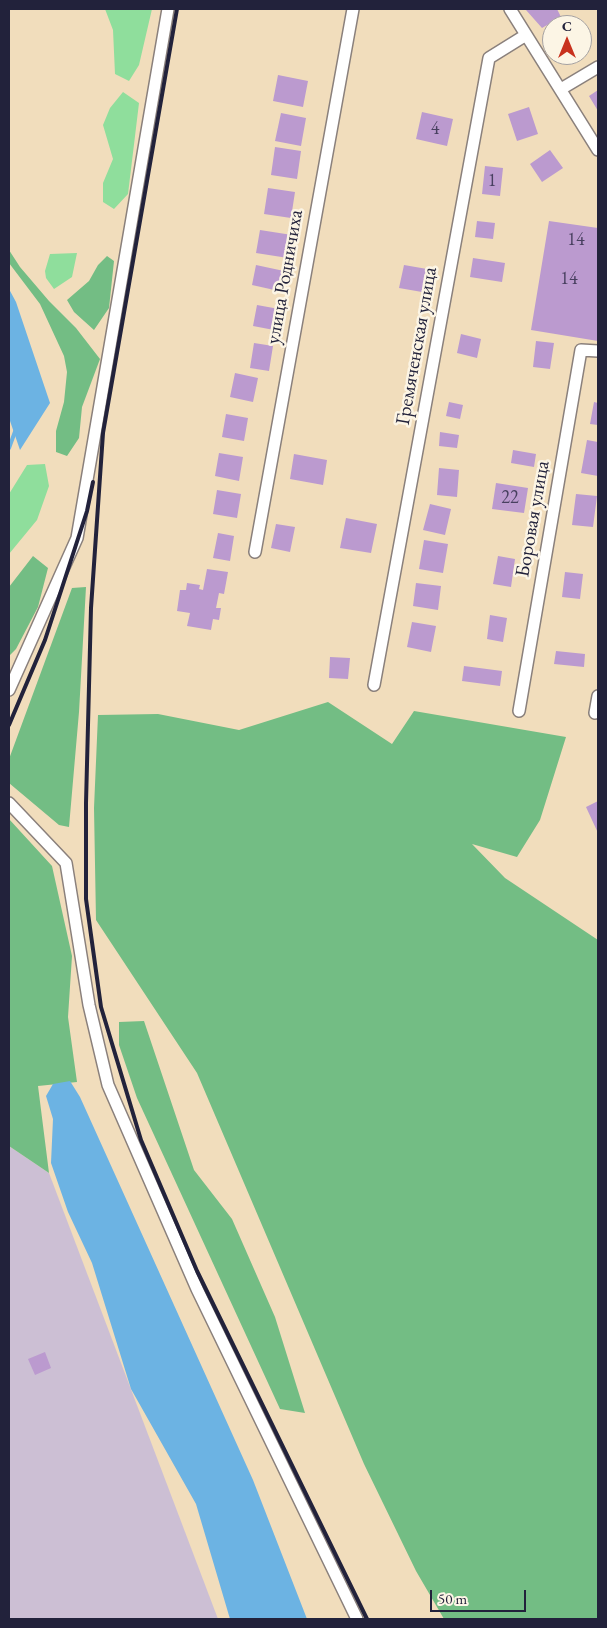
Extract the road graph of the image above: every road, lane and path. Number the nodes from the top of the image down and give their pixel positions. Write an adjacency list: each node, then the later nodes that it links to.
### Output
1 (168, 9): 11 (street)
2 (353, 9): 9 (street, улица Родничиха)
3 (510, 9): 4 (street)
4 (526, 35): 6 (street); 10 (street, Гремяченская улица)
5 (598, 67): 6 (street)
6 (561, 89): 7 (street)
7 (598, 150)
8 (598, 351): 13 (street, Боровая улица)
9 (255, 552)
10 (374, 685)
11 (9, 690)
12 (598, 696): 14 (street)
13 (519, 711)
14 (595, 712)
15 (9, 803): 16 (street)
16 (357, 1619)

